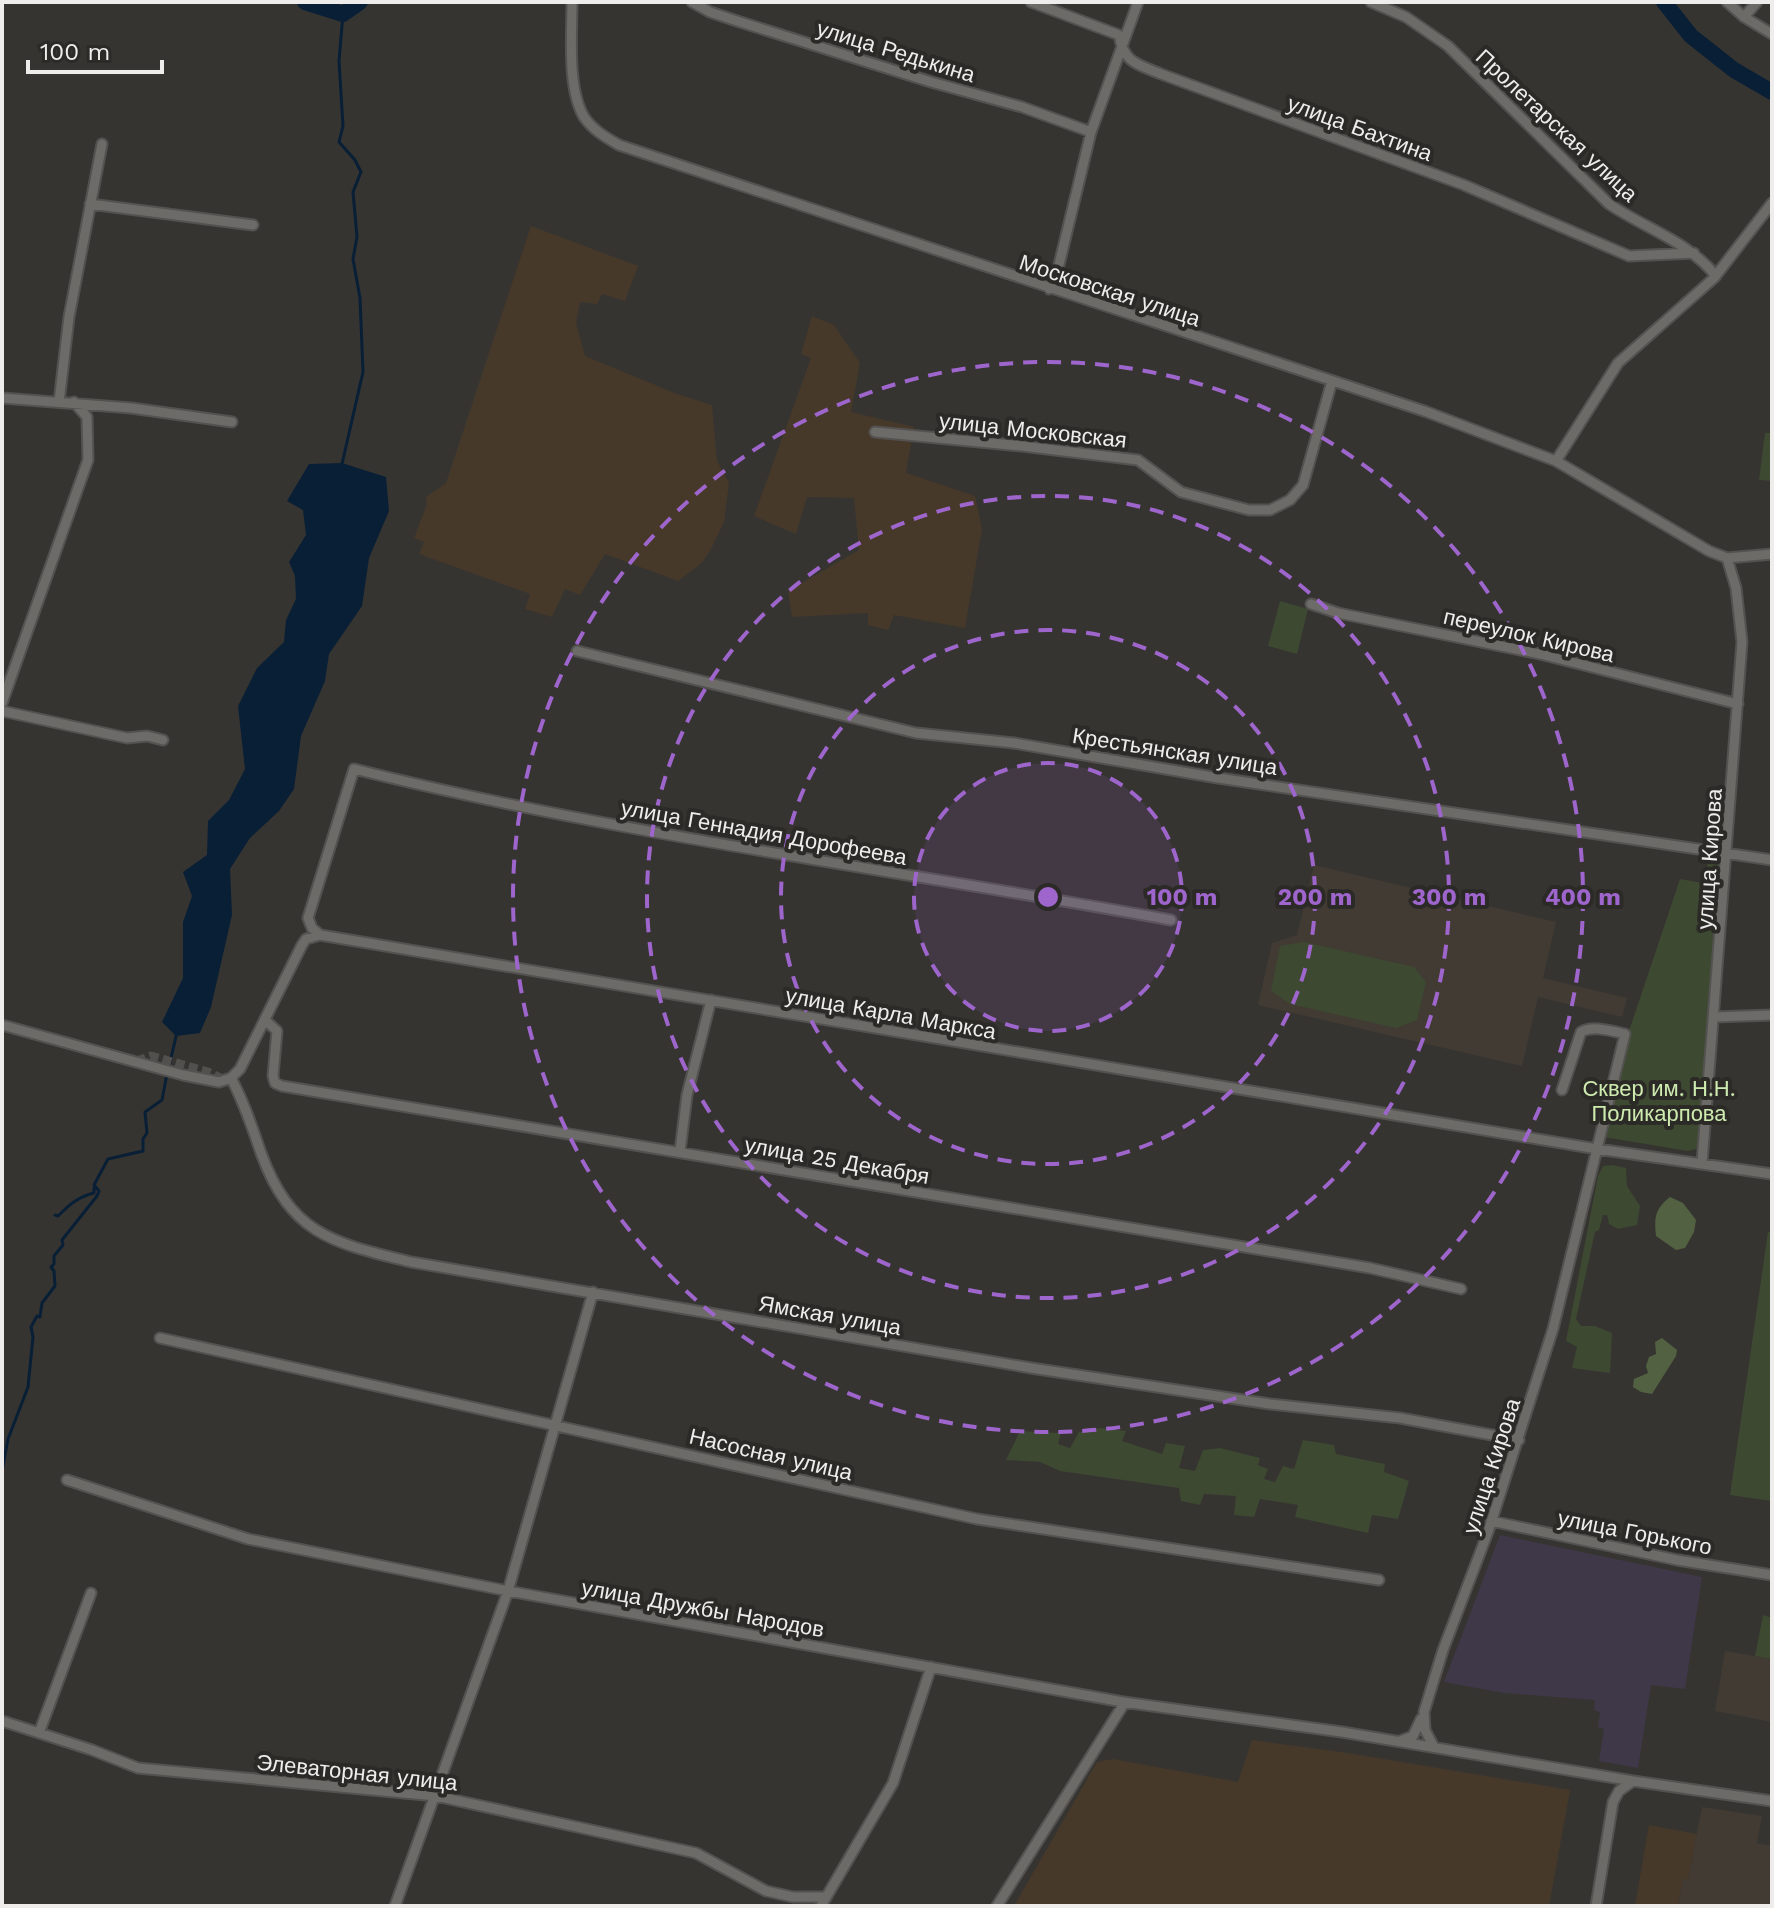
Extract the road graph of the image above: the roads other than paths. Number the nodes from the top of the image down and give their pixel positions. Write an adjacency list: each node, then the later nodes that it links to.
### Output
1 (572, 2): 18 (street, Московская улица)
2 (692, 2): 11 (street, улица Редькина)
3 (1031, 2): 10 (street, улица Бахтина)
4 (1138, 2): 10 (street)
5 (1371, 2): 16 (street, Пролетарская улица)
6 (1727, 2): 8 (street)
7 (1757, 2): 8 (street)
8 (1744, 17): 9 (street)
9 (1772, 34)
10 (1121, 47): 11 (street); 16 (street, улица Бахтина)
11 (1091, 132): 18 (street)
12 (102, 144): 14 (street)
13 (1772, 203): 17 (street)
14 (90, 204): 15 (street); 21 (street)
15 (253, 225)
16 (1694, 253): 17 (street, Пролетарская улица)
17 (1716, 276): 25 (street)
18 (1049, 289): 19 (street, Московская улица)
19 (1332, 381): 24 (street, улица Московская); 25 (street, Московская улица)
20 (2, 398): 21 (street)
21 (59, 402): 22 (street)
22 (74, 402): 23 (street); 30 (street)
23 (232, 422)
24 (875, 432)
25 (1556, 461): 27 (street, Московская улица)
26 (1772, 554): 27 (street)
27 (1727, 558): 31 (street, улица Кирова)
28 (1311, 604): 31 (street, переулок Кирова)
29 (577, 651): 34 (street, Крестьянская улица)
30 (2, 703)
31 (1738, 704): 34 (street, улица Кирова)
32 (2, 711): 33 (street)
33 (163, 740)
34 (1727, 855): 35 (street, Крестьянская улица); 40 (street, улица Кирова)
35 (1772, 860)
36 (1171, 920): 37 (street, улица Геннадия Дорофеева)
37 (320, 935): 38 (street, улица Карла Маркса); 41 (street)
38 (711, 1000): 45 (street, улица Карла Маркса); 46 (street)
39 (1772, 1015): 40 (street)
40 (1714, 1017): 47 (street, улица Кирова)
41 (265, 1020): 43 (street); 46 (street, улица 25 Декабря)
42 (2, 1025): 43 (street)
43 (231, 1078): 50 (street, Ямская улица)
44 (1562, 1090): 45 (street, улица Кирова)
45 (1597, 1149): 47 (street, улица Карла Маркса); 53 (street, улица Кирова)
46 (680, 1151): 49 (street, улица 25 Декабря)
47 (1702, 1163): 48 (street, улица Карла Маркса)
48 (1772, 1174)
49 (1461, 1289)
50 (593, 1292): 52 (street); 53 (street, Ямская улица)
51 (160, 1338): 52 (street, Насосная улица)
52 (557, 1425): 57 (street, Насосная улица); 58 (street)
53 (1519, 1440): 55 (street, улица Кирова)
54 (67, 1480): 58 (street, улица Дружбы Народов)
55 (1491, 1521): 56 (street, улица Горького); 62 (street, улица Кирова)
56 (1772, 1575)
57 (1379, 1580)
58 (508, 1591): 60 (street, улица Дружбы Народов); 69 (street)
59 (91, 1593): 64 (street)
60 (931, 1667): 61 (street, улица Дружбы Народов); 72 (street)
61 (1125, 1702): 65 (street, улица Дружбы Народов); 74 (street)
62 (1424, 1712): 65 (street); 66 (street)
63 (2, 1721): 64 (street, Элеваторная улица)
64 (39, 1733): 69 (street, Элеваторная улица)
65 (1399, 1741): 66 (street, улица Дружбы Народов)
66 (1434, 1747): 67 (street, улица Дружбы Народов)
67 (1597, 1775): 68 (street, улица Дружбы Народов); 71 (street)
68 (1633, 1781): 70 (street, улица Дружбы Народов); 71 (street)
69 (436, 1796): 72 (street, Элеваторная улица); 73 (street)
70 (1772, 1801)
71 (1612, 1805): 75 (street)
72 (822, 1902)
73 (395, 1906)
74 (997, 1906)
75 (1596, 1906)

